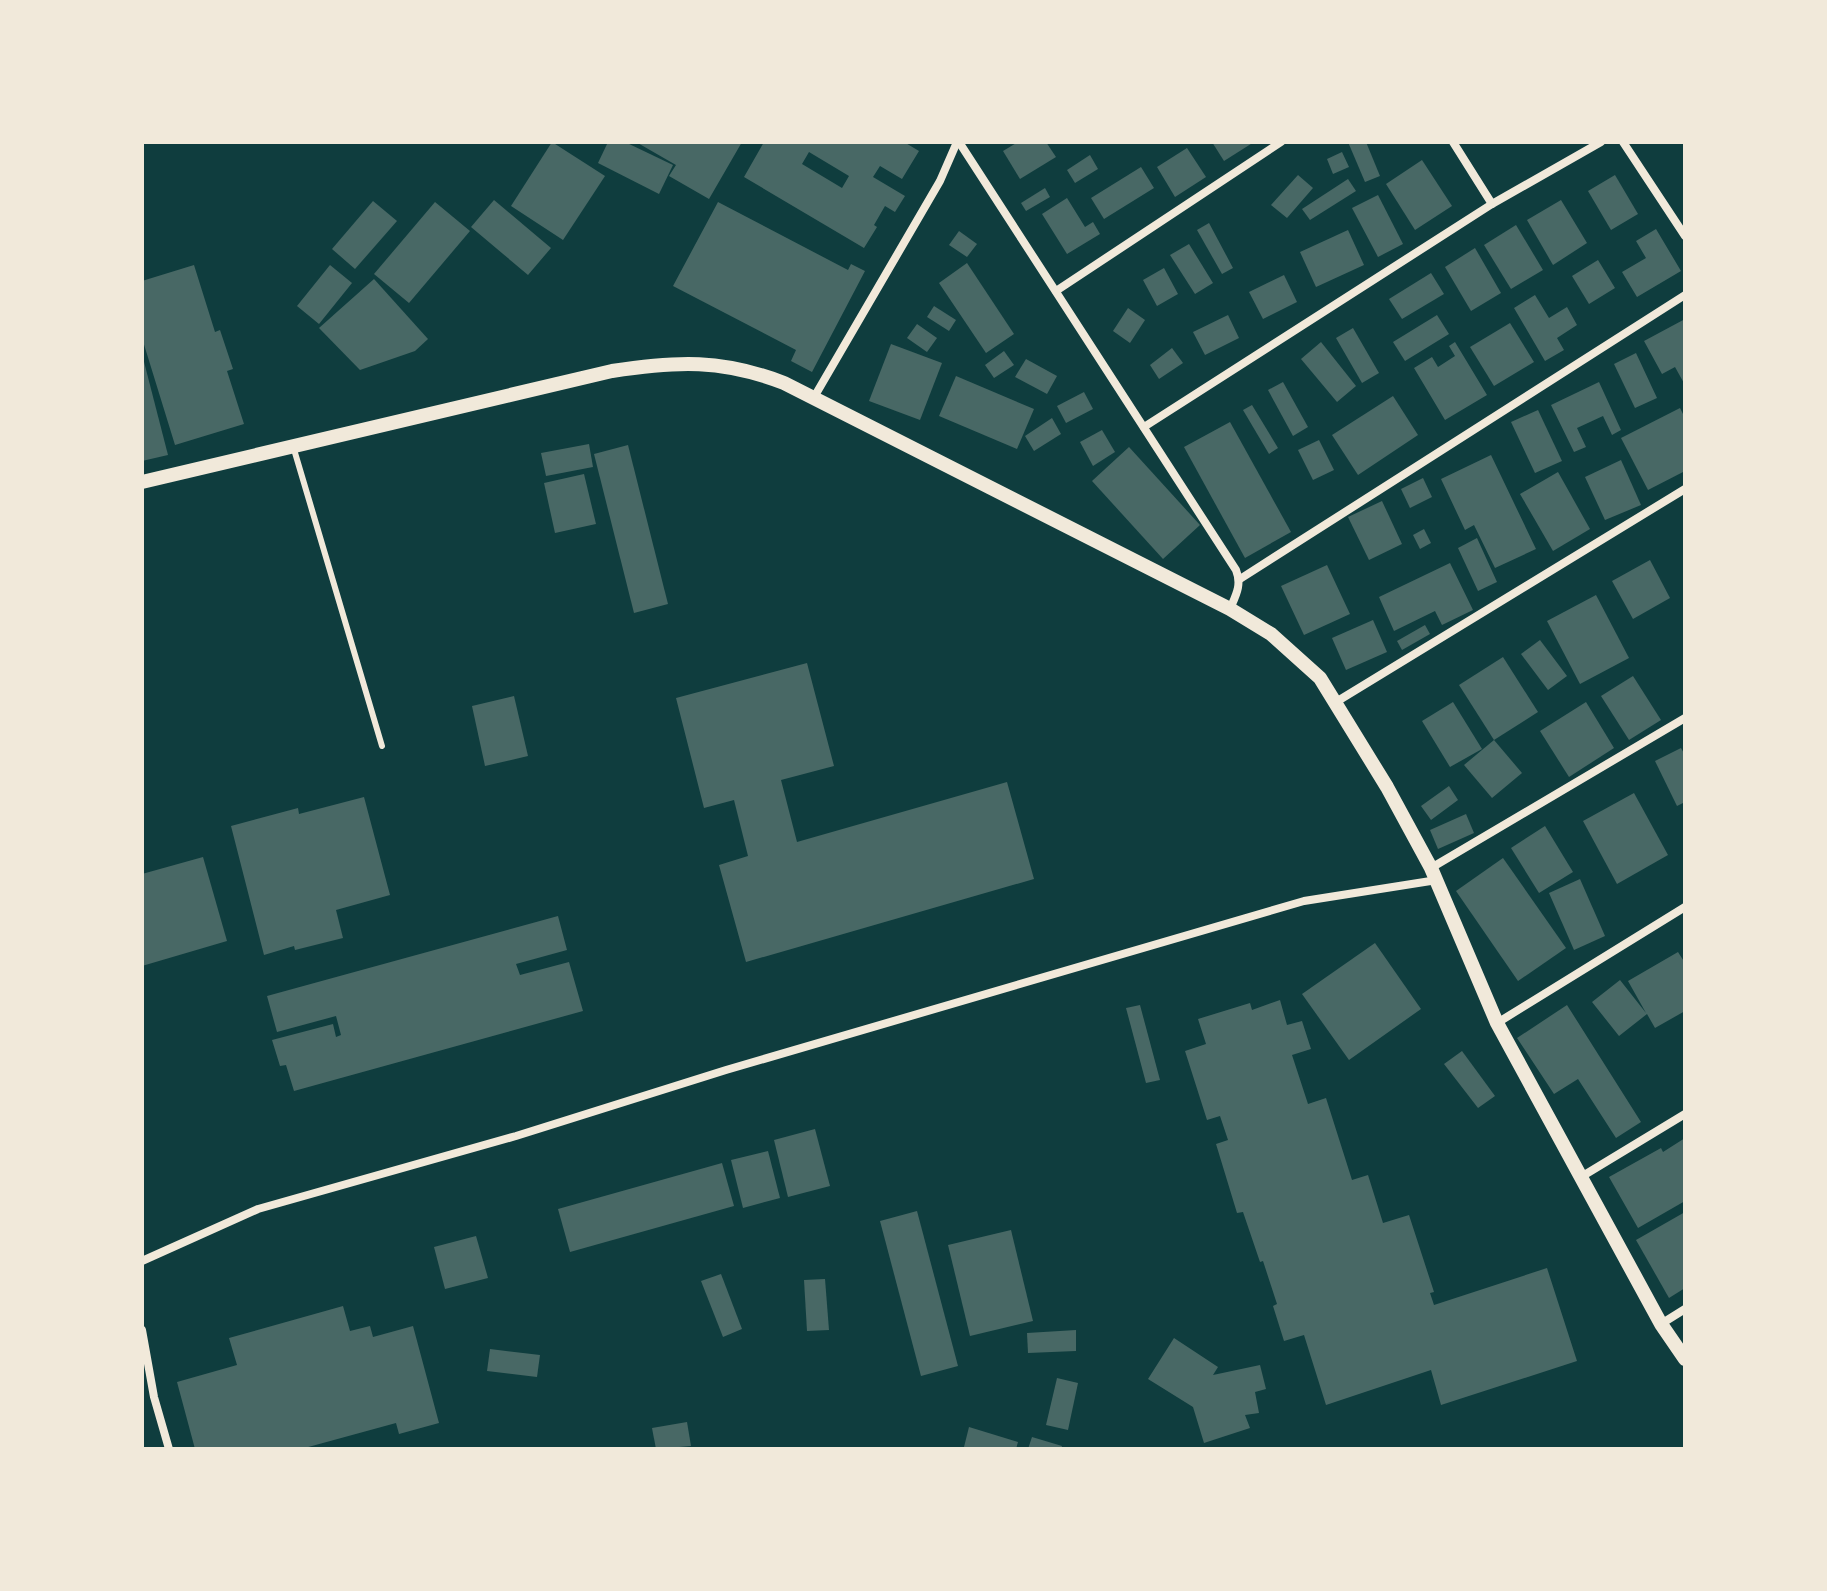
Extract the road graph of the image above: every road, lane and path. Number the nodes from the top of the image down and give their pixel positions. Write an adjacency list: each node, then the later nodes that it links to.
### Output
1 (958, 142): 8 (street); 10 (street)
2 (1281, 142): 8 (street)
3 (1453, 142): 6 (street)
4 (1601, 142): 6 (street)
5 (1623, 142): 7 (street)
6 (1492, 204): 11 (street)
7 (1685, 236)
8 (1056, 291): 11 (street)
9 (1685, 295): 15 (street)
10 (813, 399): 12 (street); 16 (street)
11 (1144, 427): 15 (street)
12 (293, 446): 13 (street); 19 (lane)
13 (142, 482)
14 (1685, 489): 17 (street)
15 (1240, 579): 16 (street)
16 (1230, 609): 17 (street)
17 (1336, 702): 20 (street)
18 (1685, 718): 20 (street)
19 (382, 746)
20 (1434, 874): 22 (street); 25 (street)
21 (1685, 907): 22 (street)
22 (1497, 1023): 24 (street)
23 (1685, 1114): 24 (street)
24 (1581, 1177): 27 (street)
25 (142, 1261)
26 (1685, 1309): 27 (street)
27 (1661, 1324): 30 (street)
28 (142, 1330): 29 (street)
29 (144, 1342): 31 (street)
30 (1685, 1359)
31 (169, 1449)

